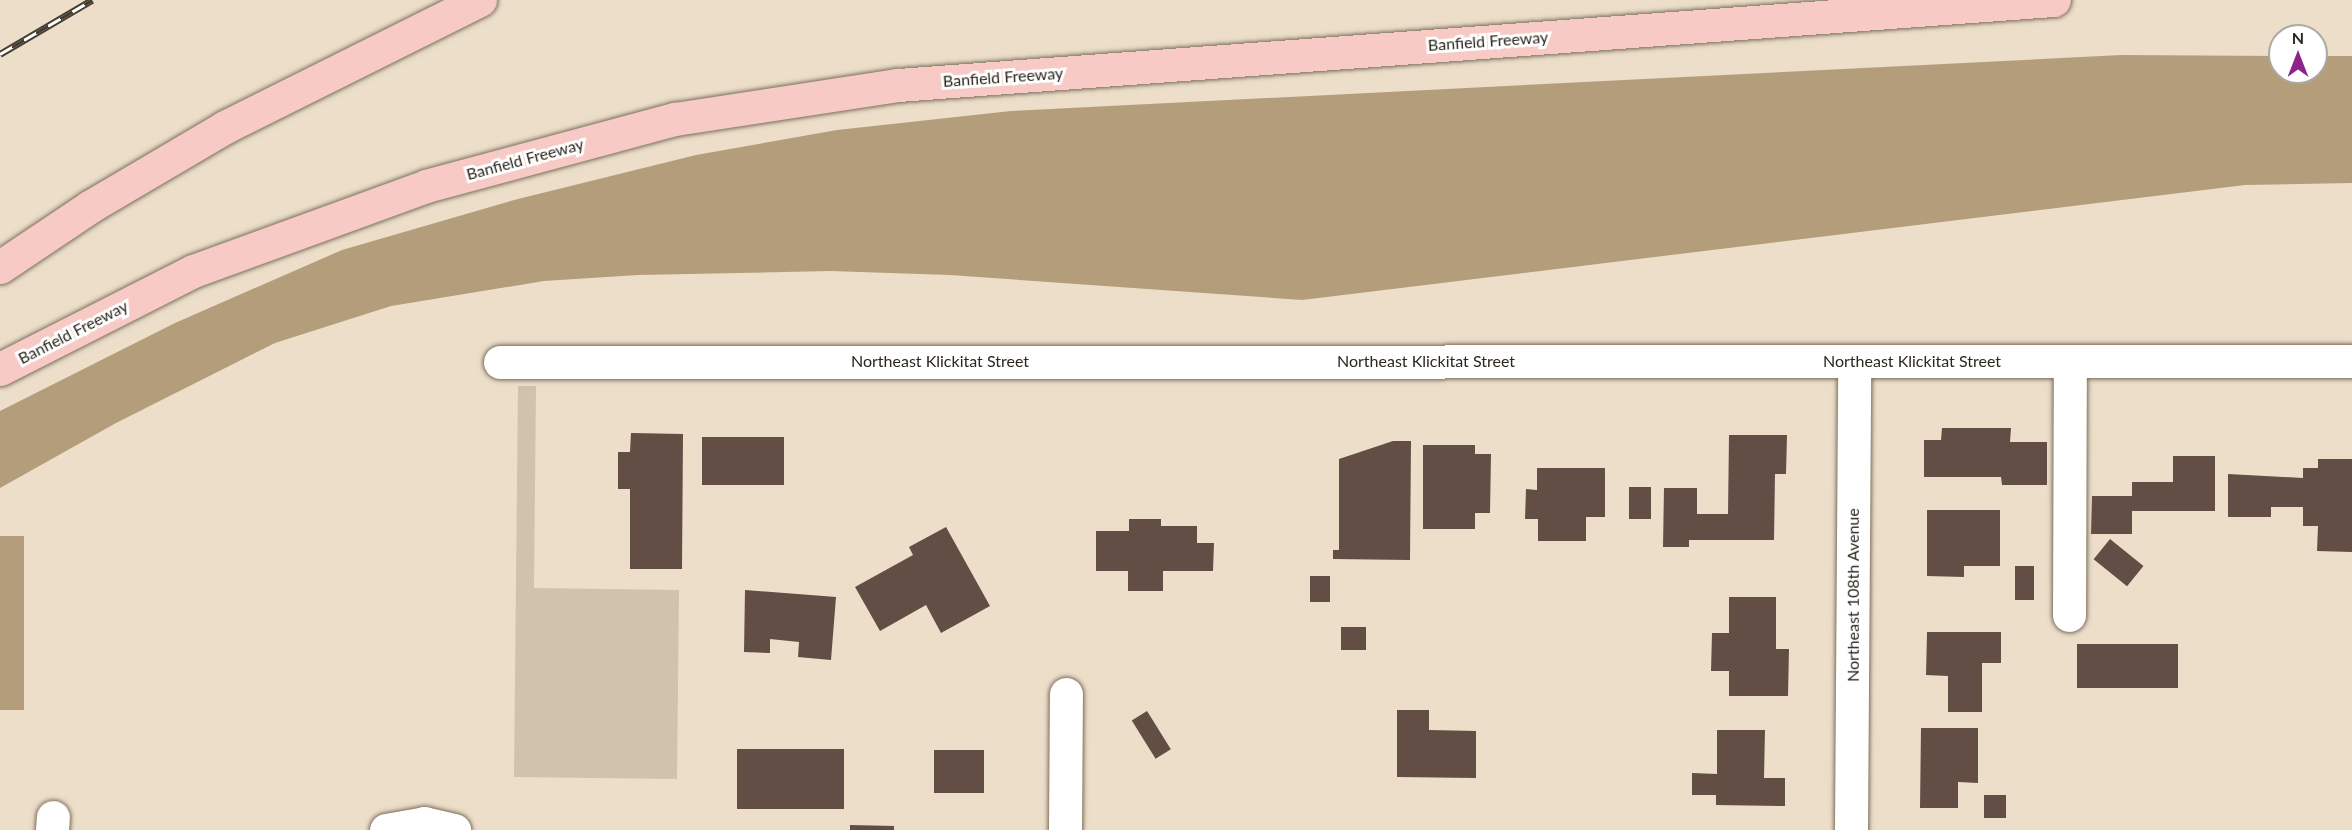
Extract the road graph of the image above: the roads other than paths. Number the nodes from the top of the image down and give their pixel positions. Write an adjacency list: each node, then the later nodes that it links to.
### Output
1 (480, 0): 3 (highway)
2 (2054, 0): 8 (highway, Banfield Freeway)
3 (0, 267)
4 (1854, 361): 5 (street, Northeast Klickitat Street); 7 (street, Northeast Klickitat Street); 14 (street, Northeast 108th Avenue)
5 (2070, 361): 6 (street, Northeast Klickitat Street); 9 (street)
6 (2352, 361)
7 (500, 362)
8 (0, 369)
9 (2069, 615)
10 (1066, 694): 13 (street)
11 (386, 830): 12 (street)
12 (454, 830)
13 (1065, 830)
14 (1851, 830)

